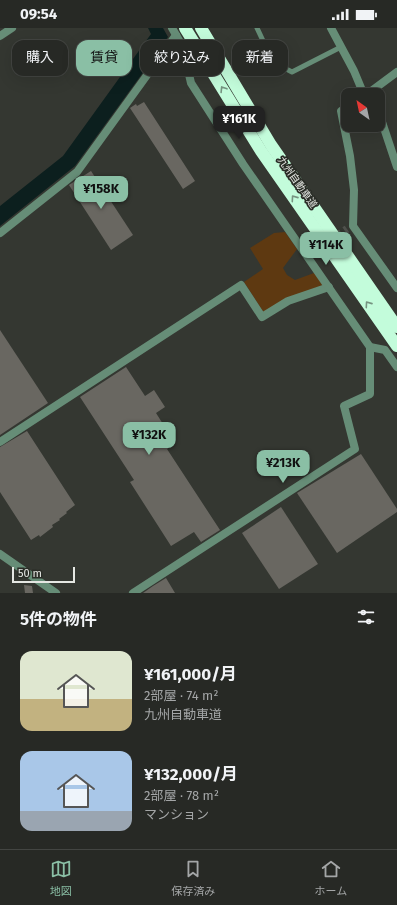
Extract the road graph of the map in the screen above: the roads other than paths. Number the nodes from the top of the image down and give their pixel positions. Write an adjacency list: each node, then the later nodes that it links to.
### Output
1 (12, 28): 6 (street)
2 (201, 28): 19 (highway, 九州自動車道)
3 (257, 28): 7 (lane)
4 (331, 28): 7 (street)
5 (178, 30): 14 (street); 16 (street); 19 (highway, 九州自動車道, one-way to 5)
6 (0, 36)
7 (341, 48): 9 (street)
8 (397, 72): 10 (street)
9 (362, 88)
10 (375, 88)
11 (385, 131): 13 (street)
12 (345, 132): 18 (street)
13 (397, 167)
14 (0, 233)
15 (315, 251): 16 (street)
16 (307, 256): 17 (street)
17 (329, 287): 20 (street); 22 (street)
18 (397, 288)
19 (395, 336)
20 (370, 347): 21 (street); 25 (street)
21 (397, 367)
22 (0, 442)
23 (2, 558): 24 (street)
24 (56, 593)
25 (133, 593)

